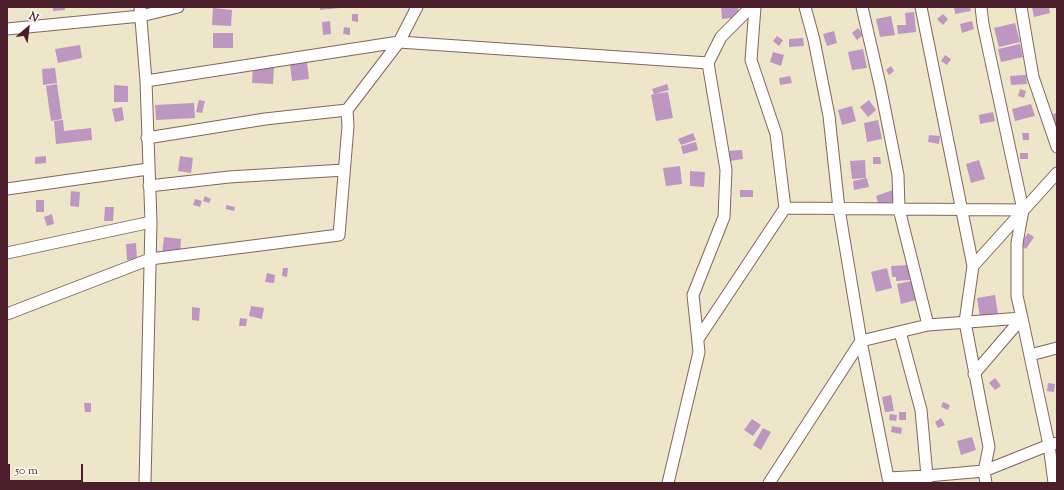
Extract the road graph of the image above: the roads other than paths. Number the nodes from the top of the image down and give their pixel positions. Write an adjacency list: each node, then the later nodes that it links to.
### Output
1 (178, 7): 10 (street)
2 (417, 7): 12 (street)
3 (750, 7): 13 (street)
4 (755, 7): 23 (street)
5 (805, 7): 24 (street)
6 (862, 7): 25 (street)
7 (920, 7): 26 (street)
8 (981, 7): 27 (street)
9 (1021, 7): 17 (street)
10 (141, 11): 11 (street); 14 (street)
11 (7, 29)
12 (399, 42): 13 (street); 14 (street); 15 (street)
13 (708, 63): 37 (street)
14 (146, 81): 16 (street)
15 (347, 110): 16 (street); 19 (street)
16 (147, 138): 18 (street)
17 (1057, 147)
18 (148, 168): 21 (street); 22 (street)
19 (344, 170): 21 (street); 30 (street)
20 (1057, 173): 27 (street)
21 (149, 186): 28 (street)
22 (7, 189)
23 (784, 208): 24 (street); 37 (street)
24 (838, 209): 25 (street); 38 (street)
25 (899, 209): 26 (street); 35 (street)
26 (962, 210): 27 (street); 31 (street)
27 (1023, 210): 31 (street); 33 (street)
28 (151, 222): 29 (street); 30 (street)
29 (7, 253)
30 (150, 260): 32 (street); 45 (street)
31 (973, 266): 34 (street)
32 (7, 314)
33 (1022, 318): 34 (street); 40 (street); 41 (street)
34 (965, 322): 35 (street); 41 (street)
35 (928, 325): 36 (street)
36 (900, 332): 38 (street); 44 (street)
37 (698, 339): 46 (street)
38 (861, 341): 44 (street); 47 (street)
39 (1057, 348): 40 (street)
40 (1030, 354): 42 (street)
41 (974, 374): 43 (street)
42 (1053, 444): 43 (street); 49 (street)
43 (984, 471): 44 (street); 48 (street)
44 (927, 480)
45 (145, 483)
46 (668, 483)
47 (769, 483)
48 (986, 483)
49 (1054, 483)

